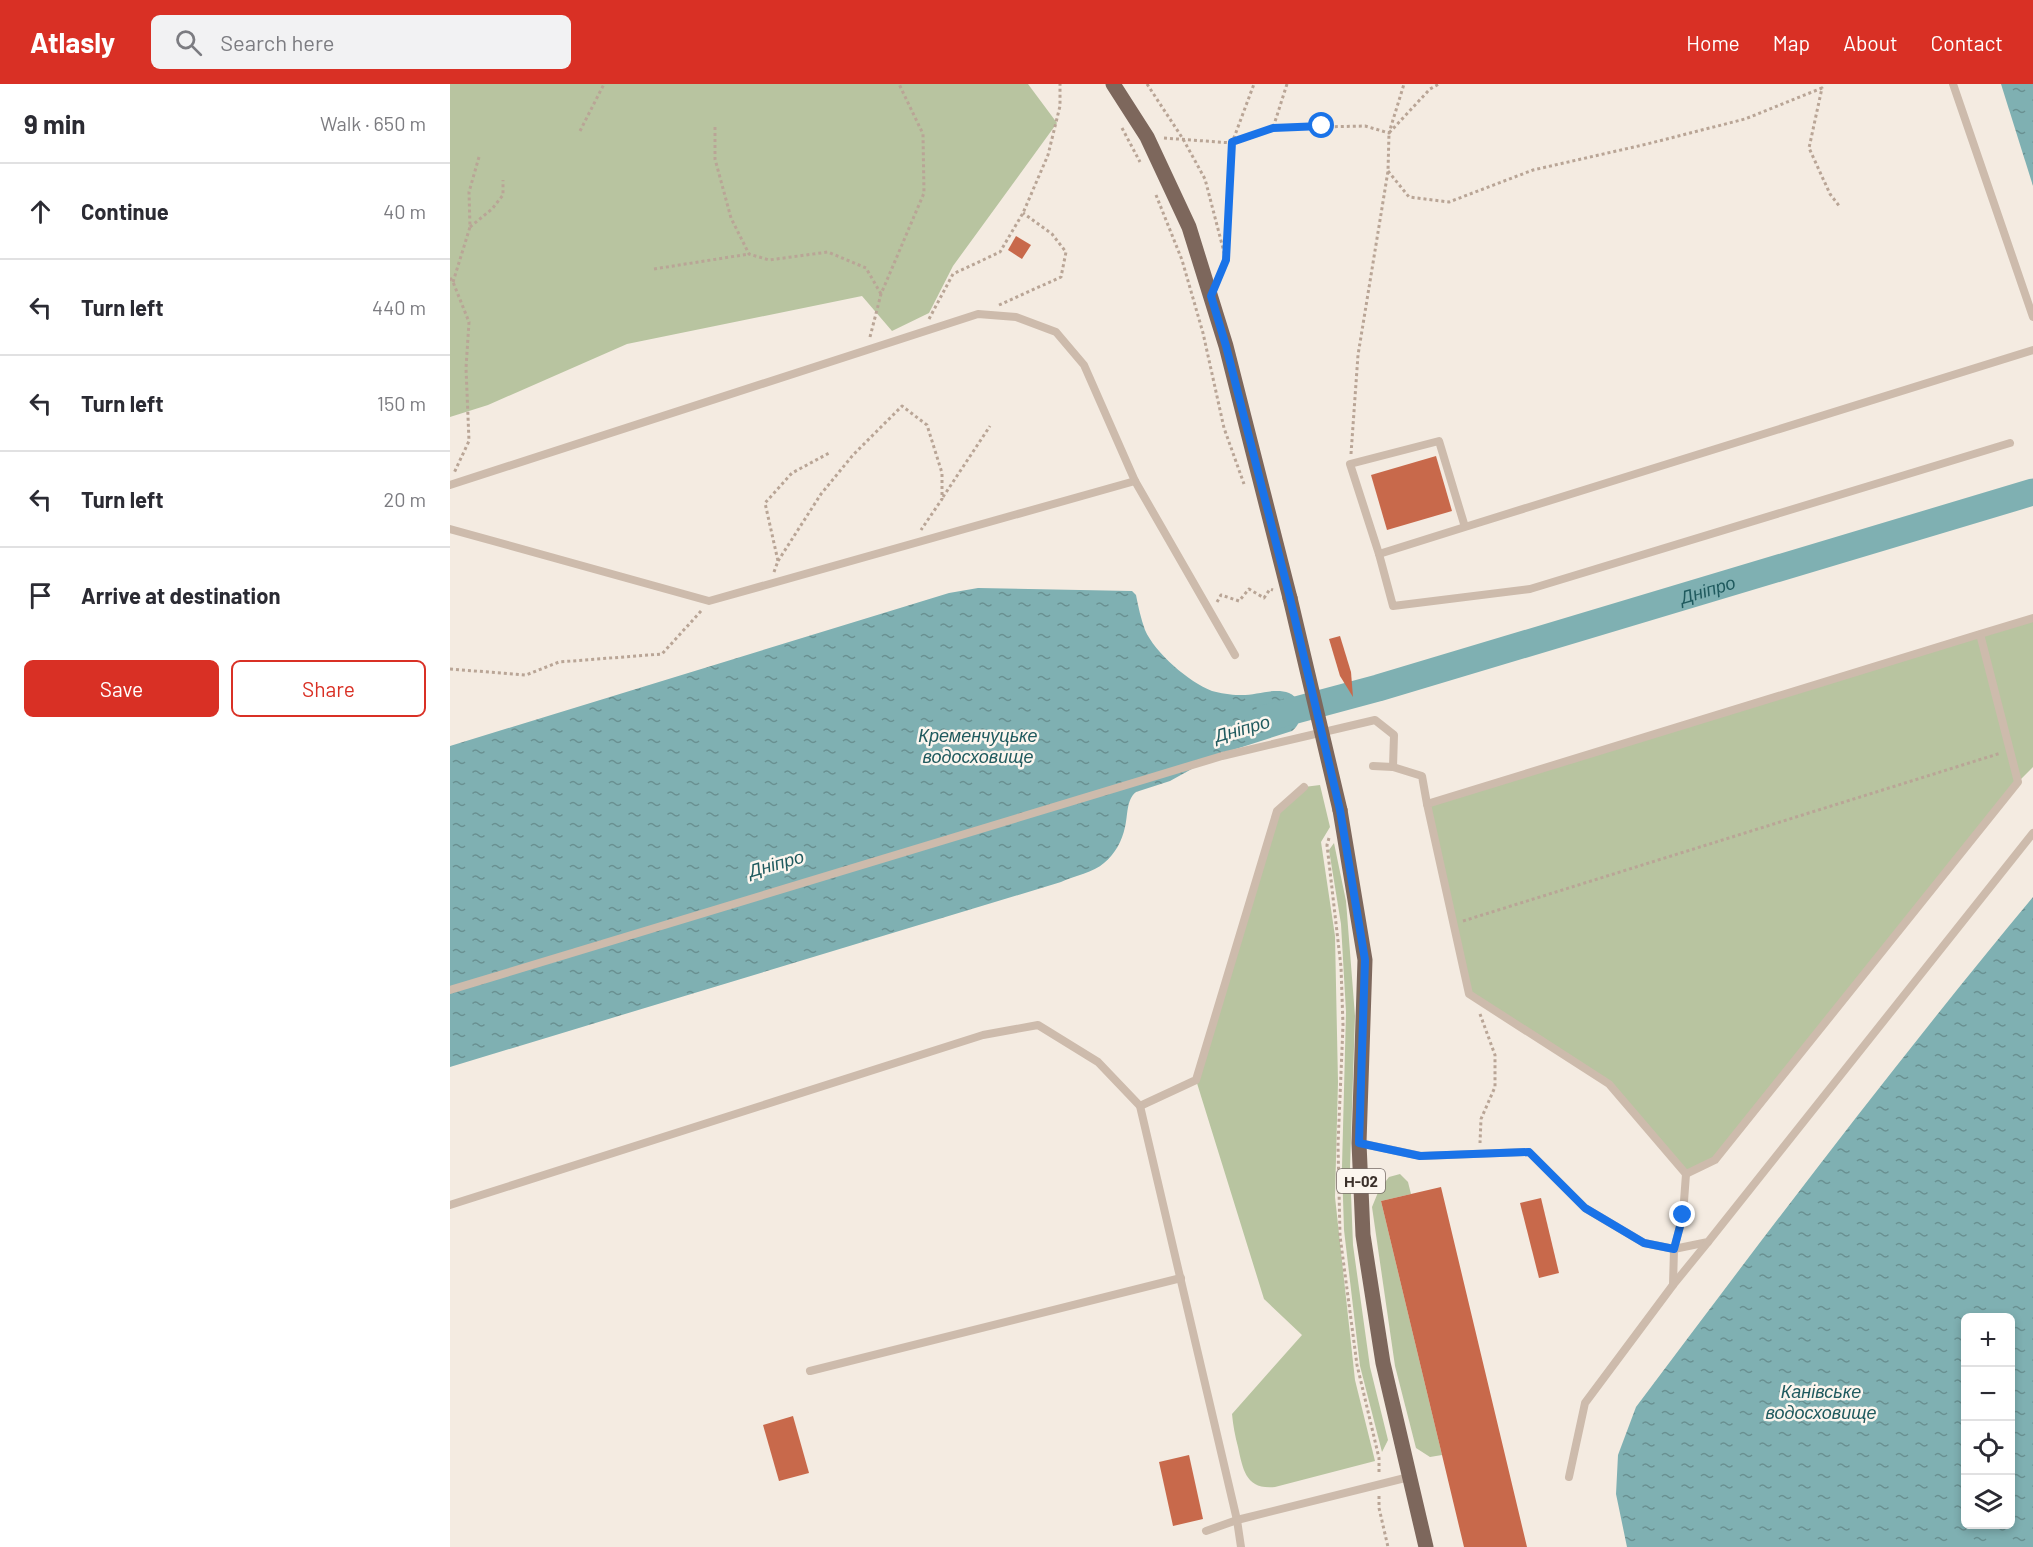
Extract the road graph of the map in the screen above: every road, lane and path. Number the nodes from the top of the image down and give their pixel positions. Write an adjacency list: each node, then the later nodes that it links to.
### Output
1 (603, 84): 15 (path)
2 (899, 84): 33 (path)
3 (1060, 84): 26 (path)
4 (1113, 84): 17 (main road, Н-02)
5 (1147, 84): 18 (path)
6 (1254, 84): 19 (path)
7 (1287, 84): 14 (path)
8 (1404, 84): 16 (path)
9 (1439, 84): 16 (path)
10 (1953, 84): 36 (lane)
11 (1822, 86): 22 (path); 25 (path)
12 (1120, 125): 21 (path)
13 (715, 127): 28 (path)
14 (1273, 128): 16 (path); 19 (path)
15 (580, 131)
16 (1389, 133): 22 (path)
17 (1147, 137): 18 (path); 34 (main road, Н-02)
18 (1183, 139): 19 (path); 29 (path)
19 (1232, 142): 29 (path)
20 (479, 156): 27 (path)
21 (1143, 166)
22 (1388, 171): 43 (path)
23 (503, 180): 27 (path)
24 (1153, 187): 46 (path)
25 (1840, 207)
26 (1023, 213): 35 (path); 37 (path)
27 (470, 227): 32 (path)
28 (749, 254): 30 (path); 33 (path)
29 (1226, 260): 34 (path)
30 (654, 269)
31 (450, 278): 32 (path)
32 (453, 282): 45 (path)
33 (881, 294): 38 (path)
34 (1211, 296): 54 (main road, Н-02)
35 (978, 314): 37 (lane); 44 (lane)
36 (2033, 317)
37 (924, 332): 38 (lane)
38 (867, 350): 45 (lane)
39 (2033, 350): 48 (lane)
40 (990, 426): 47 (path)
41 (2010, 443): 51 (lane)
42 (831, 452): 52 (path)
43 (1350, 464): 48 (lane); 51 (lane)
44 (1136, 481): 50 (lane); 56 (lane)
45 (450, 484)
46 (1246, 490)
47 (942, 499): 50 (path); 52 (path)
48 (1465, 527): 51 (lane)
49 (450, 529): 55 (lane)
50 (912, 544): 53 (lane)
51 (1378, 554)
52 (778, 561): 53 (path)
53 (769, 585): 55 (lane)
54 (1283, 598): 56 (path); 71 (main road, Н-02, bridge)
55 (709, 601): 60 (path)
56 (1211, 611): 59 (lane)
57 (2033, 618): 58 (lane)
58 (1980, 634): 61 (lane); 65 (lane)
59 (1235, 655)
60 (450, 669)
61 (2010, 750): 67 (path); 73 (lane)
62 (1373, 766): 63 (lane)
63 (1393, 767): 65 (lane); 68 (lane)
64 (1304, 787): 70 (lane)
65 (1427, 804): 67 (lane)
66 (2033, 833): 75 (lane)
67 (1453, 924): 69 (lane)
68 (450, 990)
69 (1468, 994): 72 (path); 73 (lane)
70 (1140, 1106): 74 (lane); 77 (lane)
71 (1359, 1143): 72 (lane); 80 (main road, Н-02)
72 (1479, 1154): 76 (lane)
73 (1686, 1174): 76 (lane)
74 (450, 1205)
75 (1708, 1242): 76 (lane); 78 (lane)
76 (1674, 1249): 78 (lane)
77 (1181, 1278): 79 (lane); 82 (lane)
78 (1672, 1285): 81 (lane)
79 (810, 1371)
80 (1409, 1477): 82 (lane); 85 (main road, Н-02)
81 (1569, 1477)
82 (1237, 1520): 83 (lane); 84 (lane)
83 (1206, 1531)
84 (1241, 1547)
85 (1426, 1547)

